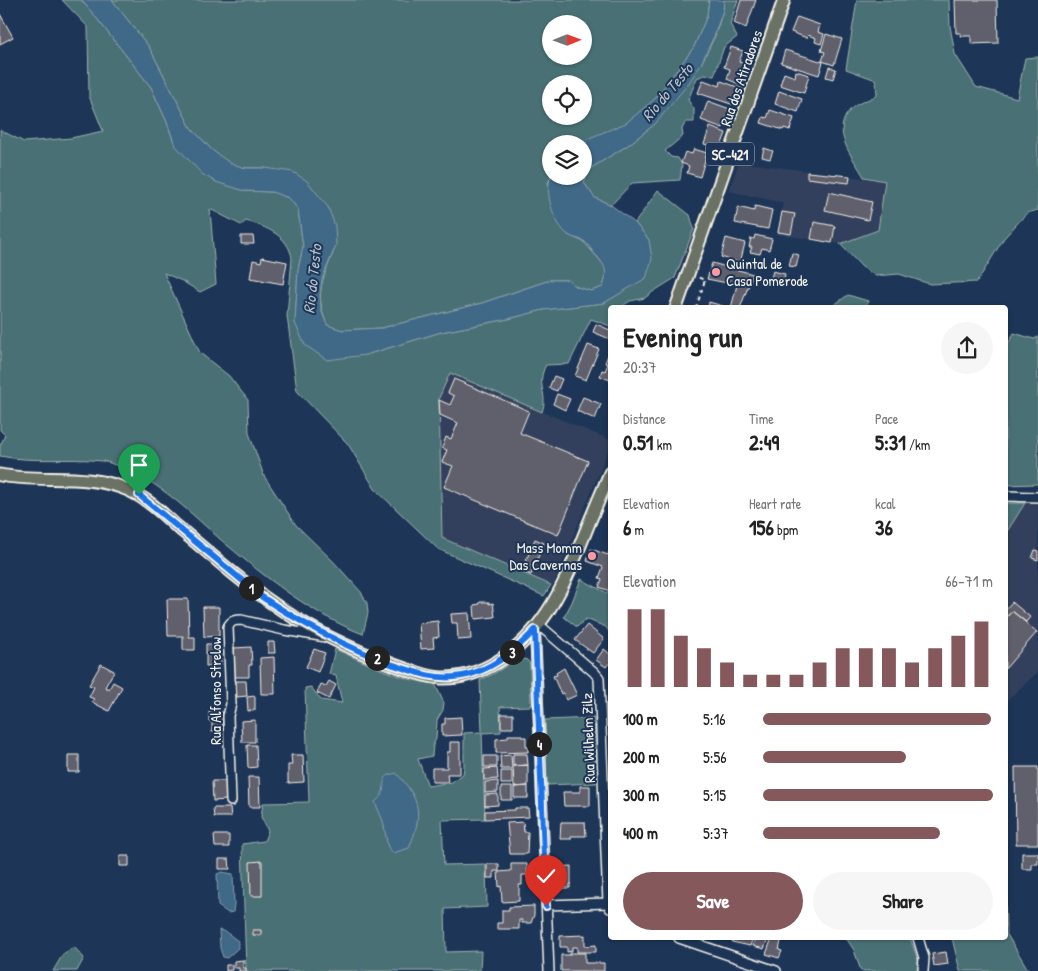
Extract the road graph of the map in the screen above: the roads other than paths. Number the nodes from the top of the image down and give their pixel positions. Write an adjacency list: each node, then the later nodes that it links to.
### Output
1 (784, 0): 2 (main road, Rua dos Atiradores / SC-421)
2 (677, 305)
3 (0, 475): 8 (main road)
4 (608, 481): 7 (main road)
5 (1008, 496): 6 (street)
6 (1038, 497)
7 (537, 627): 8 (main road); 10 (street, Rua Wilhelm Zilz); 12 (street)
8 (329, 638): 9 (street, Rua Alfonso Strelow)
9 (231, 801)
10 (608, 882)
11 (608, 905): 12 (street)
12 (546, 906): 15 (street)
13 (685, 940): 16 (street)
14 (919, 940): 17 (street)
15 (549, 971)
16 (776, 971)
17 (923, 971)

